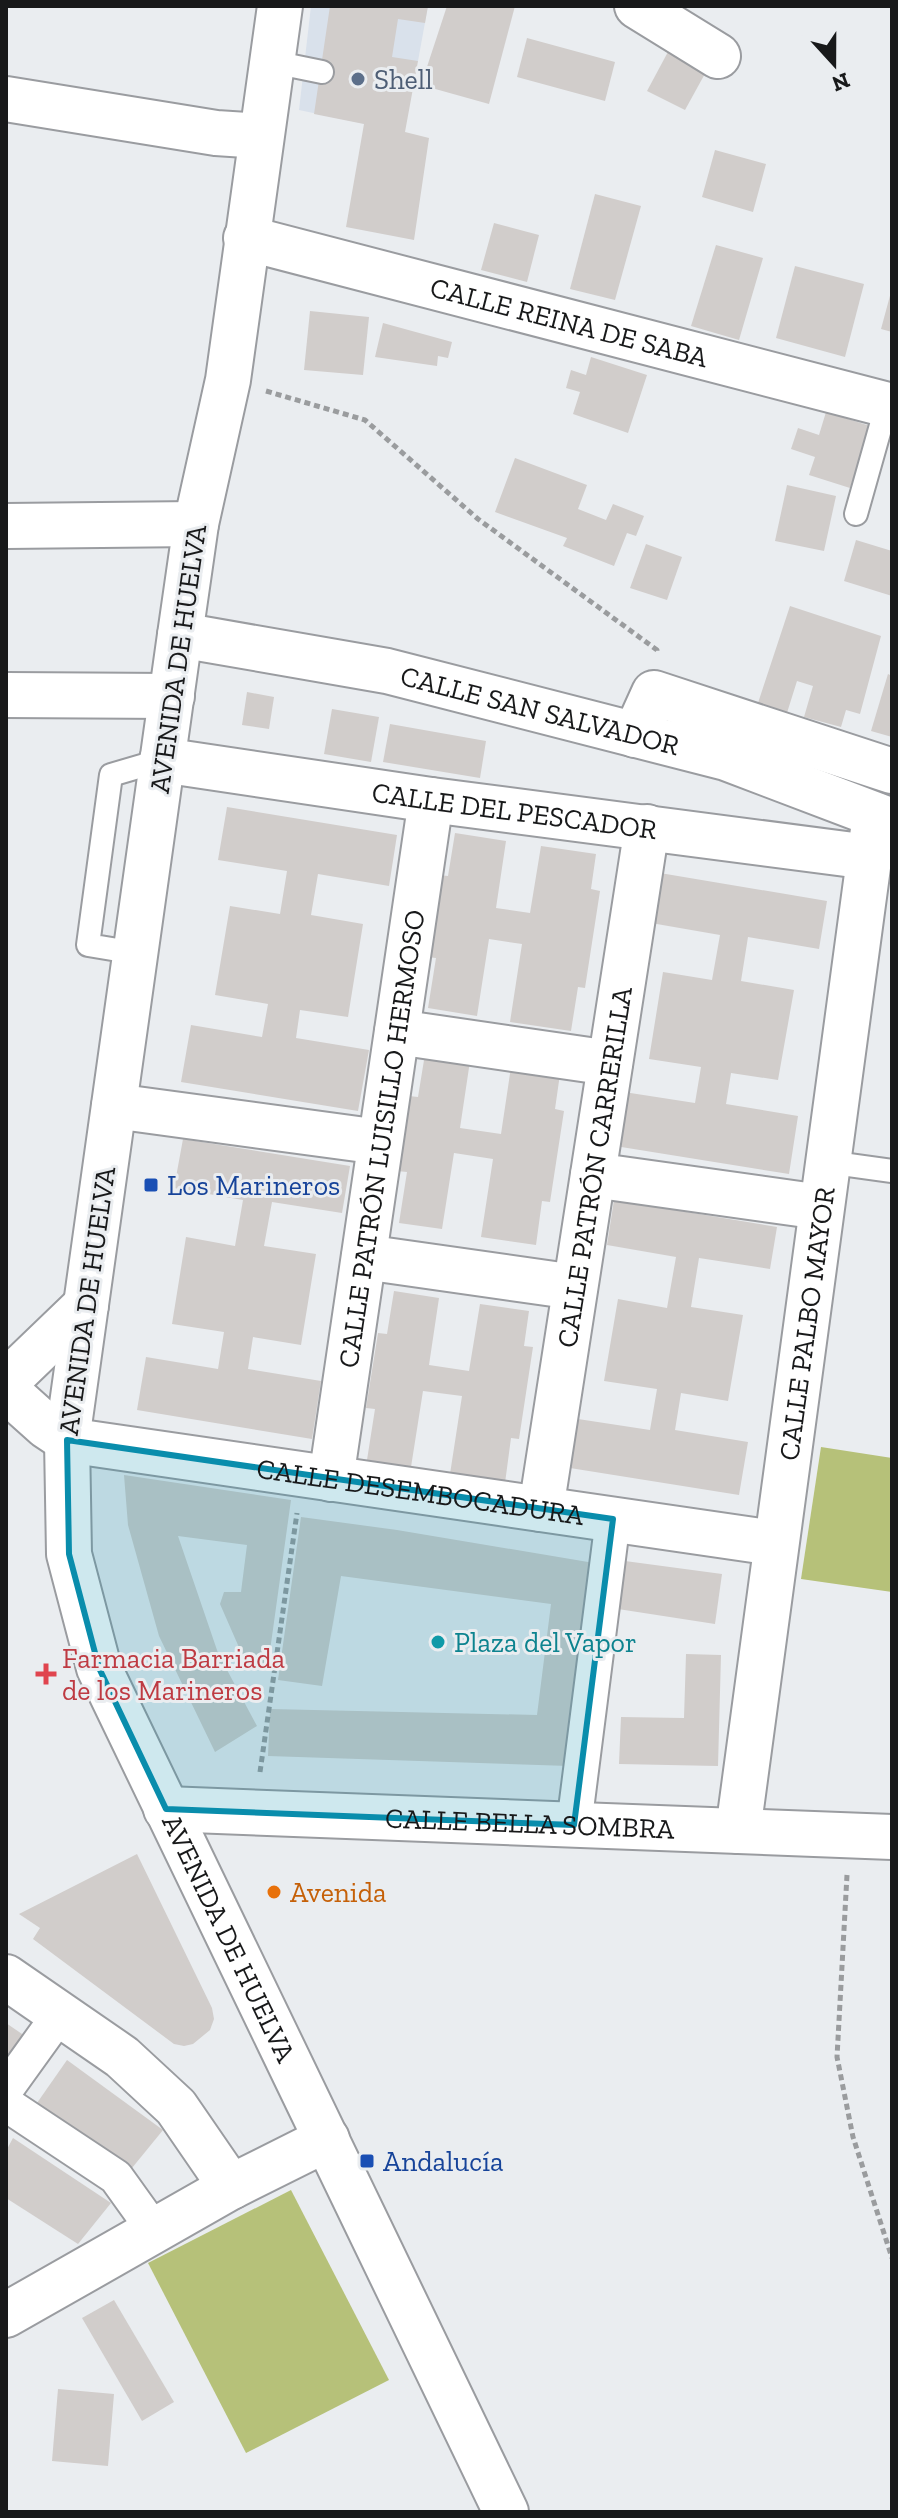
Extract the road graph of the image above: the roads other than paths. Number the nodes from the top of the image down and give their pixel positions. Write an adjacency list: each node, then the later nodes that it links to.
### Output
1 (280, 6): 4 (street, AVENIDA DE HUELVA)
2 (637, 6): 3 (street)
3 (718, 56)
4 (273, 62): 5 (lane); 7 (street, AVENIDA DE HUELVA)
5 (322, 72)
6 (6, 99): 7 (street)
7 (261, 136): 8 (street, AVENIDA DE HUELVA)
8 (246, 238): 9 (street, CALLE REINA DE SABA); 11 (street, AVENIDA DE HUELVA)
9 (889, 405): 10 (lane)
10 (856, 514)
11 (196, 524): 12 (street); 13 (street, AVENIDA DE HUELVA)
12 (6, 526)
13 (180, 635): 15 (street, AVENIDA DE HUELVA); 16 (street, CALLE SAN SALVADOR)
14 (6, 695): 15 (street)
15 (172, 696): 17 (street, AVENIDA DE HUELVA)
16 (635, 735): 18 (street); 21 (street, CALLE SAN SALVADOR)
17 (162, 760): 19 (street, CALLE DEL PESCADOR); 24 (street, AVENIDA DE HUELVA)
18 (892, 771)
19 (431, 800): 20 (street, CALLE DEL PESCADOR); 22 (street, CALLE PATRÓN LUISILLO HERMOSO)
20 (647, 827): 21 (street, CALLE DEL PESCADOR); 23 (street, CALLE PATRÓN CARRERILLA)
21 (878, 831): 26 (street, CALLE PALBO MAYOR)
22 (397, 1032): 23 (street); 25 (street, CALLE PATRÓN LUISILLO HERMOSO)
23 (610, 1063): 28 (street, CALLE PATRÓN CARRERILLA)
24 (114, 1106): 25 (street); 32 (street, AVENIDA DE HUELVA)
25 (380, 1142): 30 (street, CALLE PATRÓN LUISILLO HERMOSO)
26 (827, 1162): 27 (lane); 29 (street, CALLE PALBO MAYOR)
27 (892, 1171)
28 (593, 1175): 29 (street); 31 (street, CALLE PATRÓN CARRERILLA)
29 (821, 1207): 39 (street, CALLE PALBO MAYOR)
30 (364, 1257): 31 (street); 36 (street, CALLE PATRÓN LUISILLO HERMOSO)
31 (575, 1287): 37 (street, CALLE PATRÓN CARRERILLA)
32 (86, 1305): 33 (street); 35 (street, AVENIDA DE HUELVA)
33 (6, 1382)
34 (6, 1390): 35 (street)
35 (67, 1440): 36 (street, CALLE DESEMBOCADURA); 40 (street, AVENIDA DE HUELVA)
36 (317, 1477): 37 (street, CALLE DESEMBOCADURA)
37 (541, 1509): 38 (street, CALLE DESEMBOCADURA)
38 (613, 1519): 39 (street, CALLE DESEMBOCADURA); 41 (street)
39 (775, 1543): 42 (street, CALLE PALBO MAYOR)
40 (166, 1809): 41 (street, CALLE BELLA SOMBRA); 48 (street, AVENIDA DE HUELVA)
41 (574, 1825): 42 (street, CALLE BELLA SOMBRA)
42 (738, 1831): 43 (street, CALLE BELLA SOMBRA)
43 (871, 1836)
44 (6, 1977): 45 (street)
45 (60, 2014): 46 (street); 49 (street)
46 (6, 2089)
47 (6, 2104): 50 (street)
48 (327, 2139): 49 (street); 52 (street, AVENIDA DE HUELVA)
49 (231, 2187): 50 (street)
50 (154, 2230): 51 (street)
51 (6, 2315)
52 (506, 2512)

